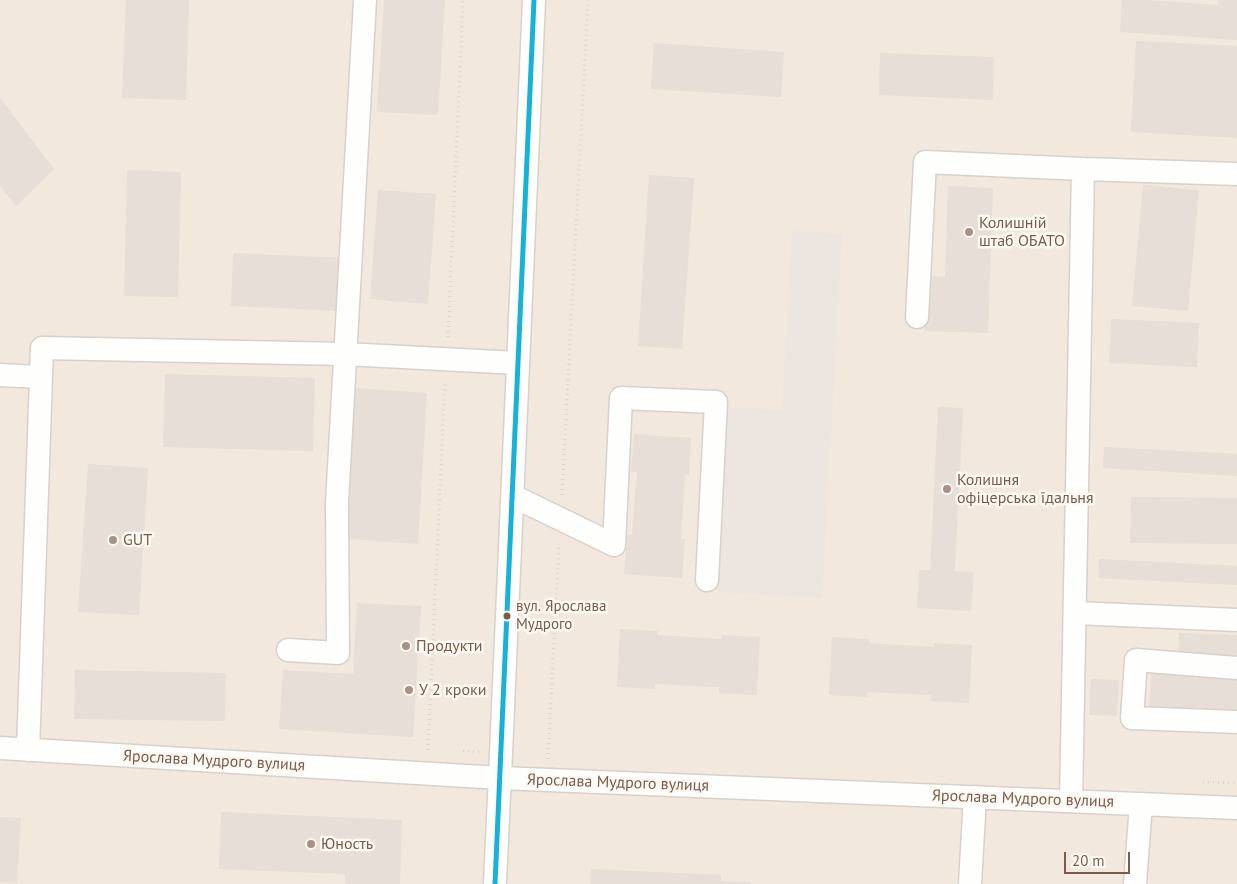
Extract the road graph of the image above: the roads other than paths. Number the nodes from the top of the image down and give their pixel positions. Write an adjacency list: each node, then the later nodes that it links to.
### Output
1 (365, 0): 6 (street)
2 (534, 0): 7 (street)
3 (1083, 169): 4 (street); 5 (street); 12 (street)
4 (1237, 174)
5 (917, 317)
6 (345, 354): 7 (street); 9 (street); 14 (street)
7 (518, 363): 10 (street)
8 (0, 376): 9 (street)
9 (41, 377): 18 (street)
10 (512, 496): 11 (street); 19 (street)
11 (707, 580)
12 (1075, 613): 13 (street); 21 (street)
13 (1237, 620)
14 (288, 650)
15 (1237, 668): 16 (street)
16 (1237, 722)
17 (0, 748): 18 (street, Ярослава Мудрого вулиця)
18 (28, 750): 19 (street, Ярослава Мудрого вулиця)
19 (500, 778): 20 (street, Ярослава Мудрого вулиця); 24 (street)
20 (975, 797): 21 (street, Ярослава Мудрого вулиця); 25 (street)
21 (1071, 802): 22 (street, Ярослава Мудрого вулиця)
22 (1141, 804): 23 (street, Ярослава Мудрого вулиця); 26 (street)
23 (1237, 808)
24 (495, 884)
25 (970, 884)
26 (1135, 884)

